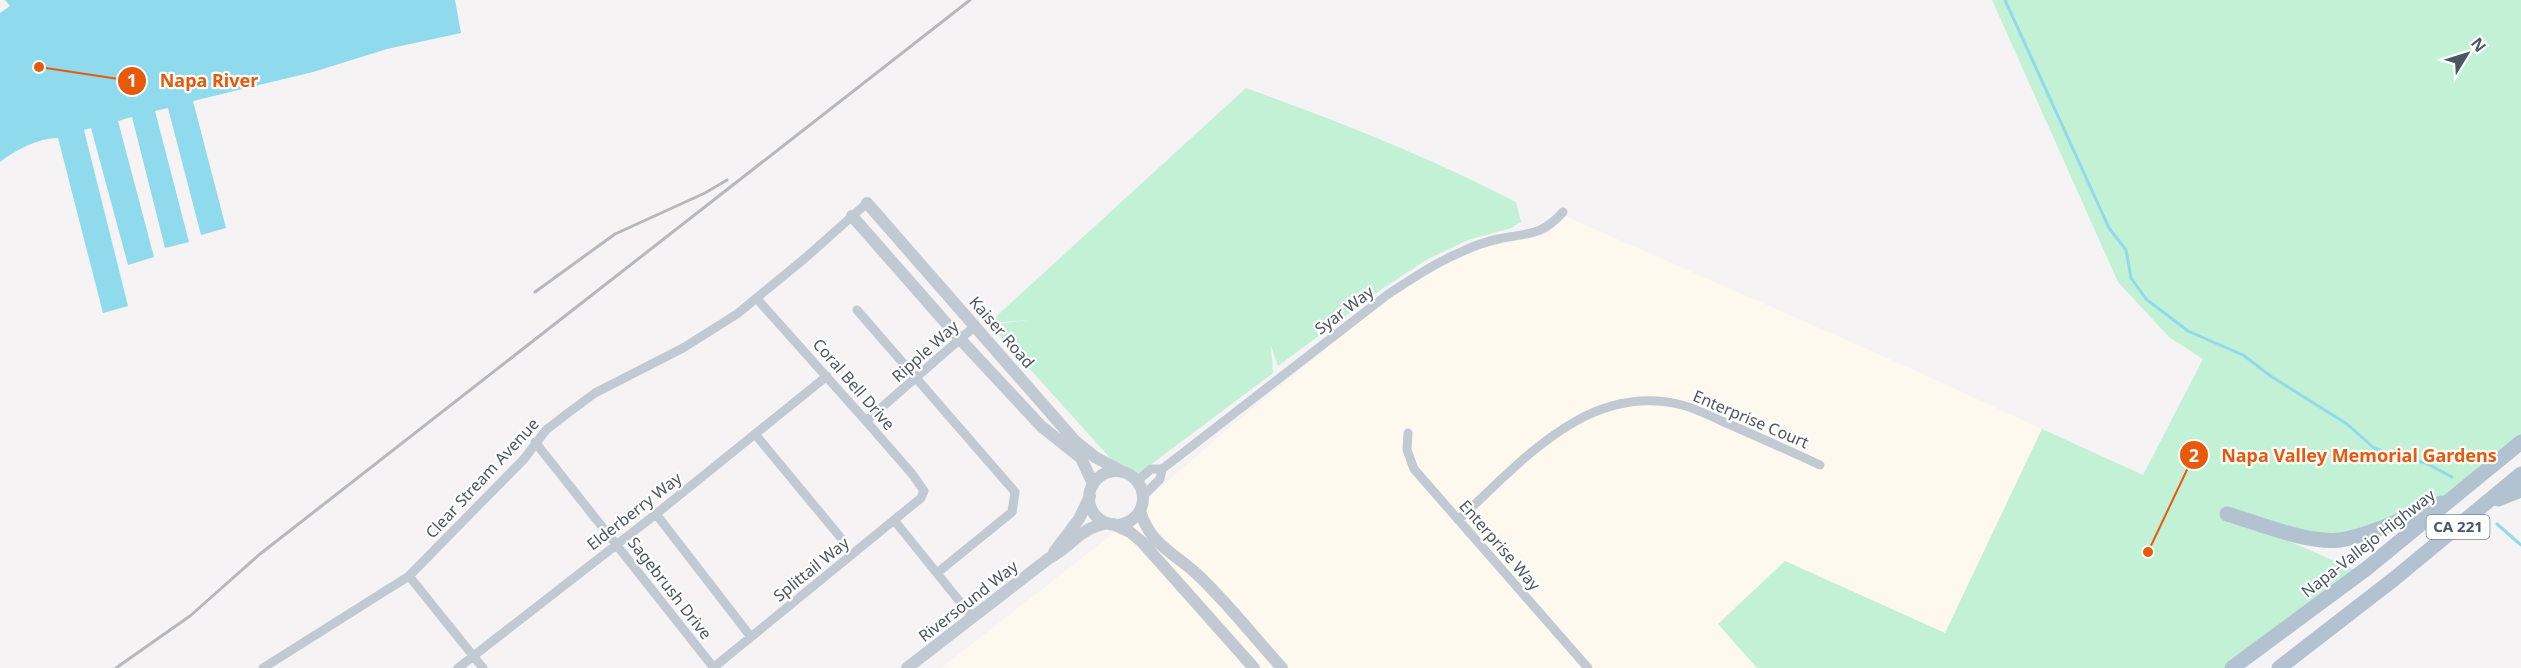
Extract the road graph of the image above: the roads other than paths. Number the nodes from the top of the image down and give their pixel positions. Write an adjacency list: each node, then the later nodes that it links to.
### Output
1 (867, 203): 3 (street, Clear Stream Avenue); 6 (street, Kaiser Road)
2 (1563, 212): 16 (street, Syar Way)
3 (852, 216): 4 (street, Clear Stream Avenue); 7 (street, Kaiser Road)
4 (757, 299): 8 (street, Coral Bell Drive); 13 (street, Clear Stream Avenue)
5 (857, 310): 9 (street)
6 (975, 326): 7 (street, Ripple Way); 17 (street, Kaiser Road)
7 (960, 339): 9 (street, Ripple Way); 20 (street, Kaiser Road)
8 (827, 376): 10 (street, Coral Bell Drive); 11 (street, Elderberry Way)
9 (917, 379): 10 (street, Ripple Way); 35 (street)
10 (866, 420): 22 (street, Coral Bell Drive)
11 (755, 434): 27 (street, Elderberry Way); 32 (street)
12 (1408, 434): 30 (street, Enterprise Way)
13 (536, 442): 33 (street, Sagebrush Drive); 36 (street, Clear Stream Avenue)
14 (2521, 442): 24 (main road, Napa-Vallejo Highway / CA 221)
15 (1820, 465): 30 (street, Enterprise Court)
16 (1162, 469): 19 (street, Syar Way); 23 (street, Syar Way)
17 (1121, 471): 19 (street); 20 (street)
18 (2521, 474): 25 (main road, CA 221)
19 (1137, 481): 23 (street)
20 (1091, 490): 31 (street); 34 (street, Riversound Way)
21 (2521, 490): 25 (main road)
22 (924, 491): 29 (street, Splittail Way)
23 (1143, 496): 26 (street)
24 (2458, 496): 28 (main road); 48 (main road, Napa-Vallejo Highway / CA 221)
25 (2487, 503): 49 (main road, CA 221)
26 (1140, 511): 31 (street); 46 (street)
27 (656, 514): 33 (street, Elderberry Way); 38 (street)
28 (2227, 514)
29 (894, 520): 35 (street); 38 (street, Splittail Way)
30 (1458, 520): 47 (street, Enterprise Way)
31 (1110, 523): 34 (street, Riversound Way); 45 (street)
32 (841, 538)
33 (616, 544): 39 (street, Elderberry Way); 43 (street, Sagebrush Drive)
34 (1048, 560): 37 (street, Riversound Way)
35 (937, 573): 37 (street)
36 (409, 576): 39 (street); 40 (street, Clear Stream Avenue)
37 (973, 618): 44 (street, Riversound Way)
38 (751, 637): 43 (street, Splittail Way)
39 (474, 656): 41 (street, Elderberry Way); 42 (street)
40 (263, 668)
41 (458, 668)
42 (483, 668)
43 (714, 668)
44 (908, 668)
45 (1254, 668)
46 (1282, 668)
47 (1588, 668)
48 (2232, 668)
49 (2279, 668)

